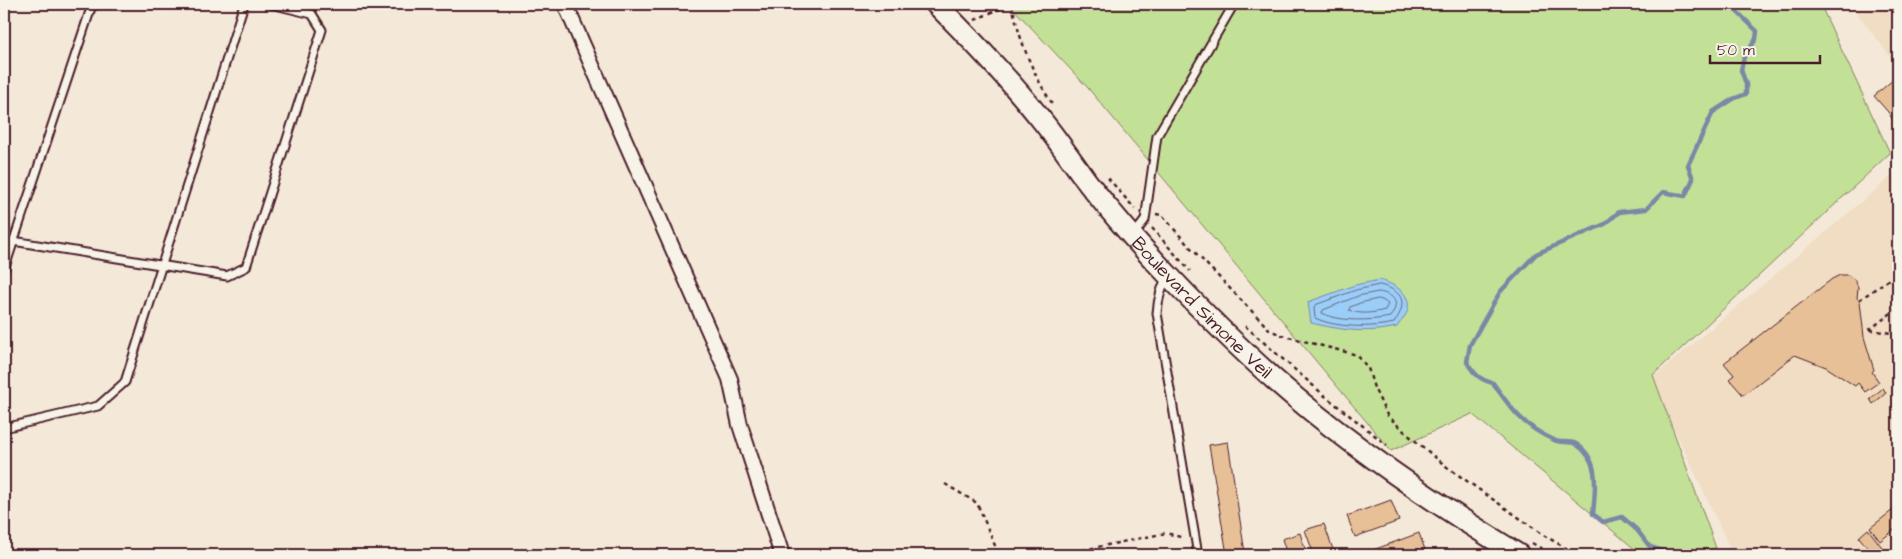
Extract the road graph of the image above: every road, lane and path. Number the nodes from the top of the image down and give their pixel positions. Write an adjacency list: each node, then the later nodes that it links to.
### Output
1 (95, 4): 13 (lane)
2 (244, 4): 14 (lane)
3 (271, 4): 14 (lane)
4 (565, 4): 28 (street)
5 (936, 4): 8 (main road, Boulevard Simone Veil)
6 (1011, 4): 8 (path); 9 (path)
7 (1234, 4): 11 (lane)
8 (959, 27): 12 (main road, Boulevard Simone Veil)
9 (1053, 106)
10 (1102, 172): 11 (path)
11 (1145, 220): 12 (lane); 18 (path); 32 (path)
12 (1133, 236): 17 (main road, Boulevard Simone Veil)
13 (13, 241): 14 (lane); 15 (lane)
14 (162, 265): 23 (lane)
15 (4, 270)
16 (1898, 273): 19 (path)
17 (1168, 275): 26 (main road, Boulevard Simone Veil); 27 (lane)
18 (1196, 278)
19 (1859, 300)
20 (1898, 308): 22 (path)
21 (1243, 325): 24 (path)
22 (1898, 334)
23 (4, 428)
24 (1393, 450)
25 (945, 484): 29 (path)
26 (1524, 548): 31 (path)
27 (1197, 552): 30 (path)
28 (782, 555)
29 (999, 555)
30 (1059, 555)
31 (1553, 555)
32 (1578, 555)

